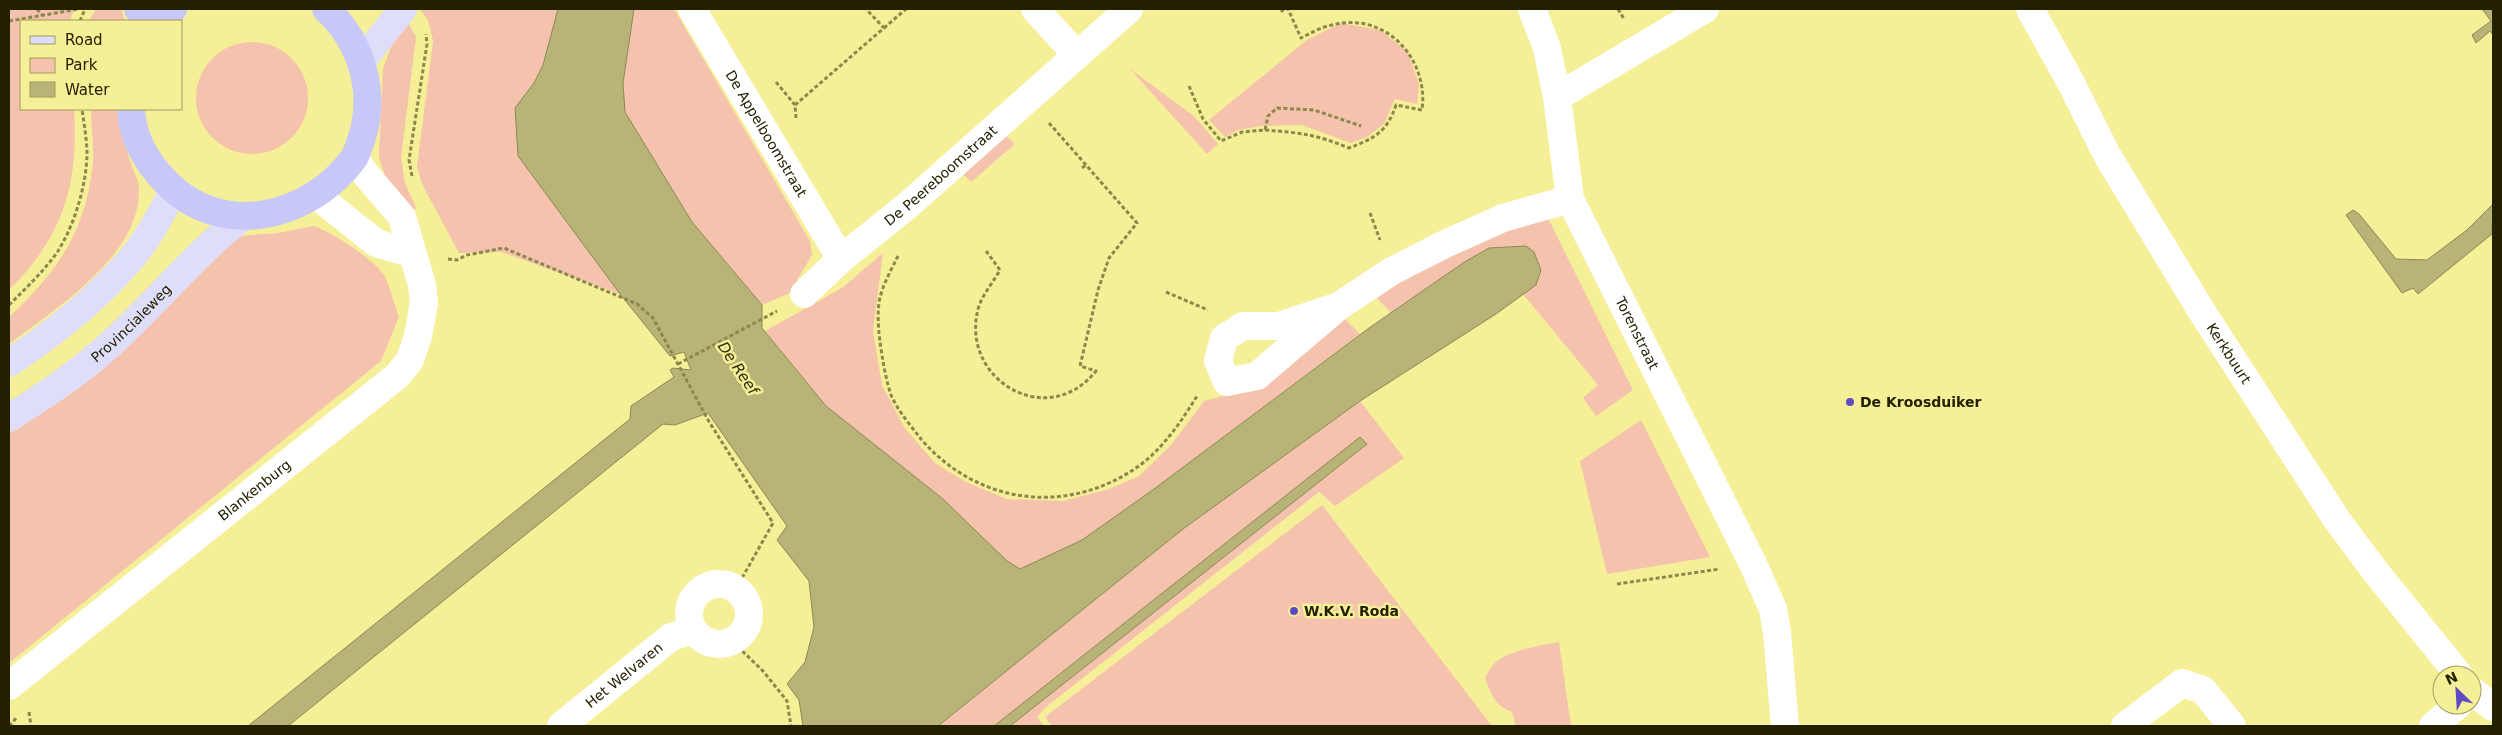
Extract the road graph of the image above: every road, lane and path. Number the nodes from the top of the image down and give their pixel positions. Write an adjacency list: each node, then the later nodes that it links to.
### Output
1 (37, 9): 17 (path)
2 (79, 9): 17 (path)
3 (138, 9): 18 (highway)
4 (173, 9): 19 (highway)
5 (326, 9): 24 (highway)
6 (403, 9): 24 (main road)
7 (692, 9): 44 (street, De Appelboomstraat)
8 (866, 9): 21 (path)
9 (906, 9): 21 (path)
10 (1035, 9): 23 (street)
11 (1129, 9): 23 (street, De Peereboomstraat)
12 (1286, 9): 16 (path); 32 (path)
13 (1532, 9): 26 (street, Torenstraat)
14 (1705, 9): 26 (street)
15 (2030, 9): 60 (street, Kerkbuurt)
16 (1281, 12)
17 (42, 15): 20 (path)
18 (144, 20)
19 (162, 20)
20 (9, 21)
21 (884, 28): 27 (path)
22 (423, 29): 36 (path)
23 (1076, 54): 44 (street, De Peereboomstraat)
24 (361, 62): 33 (highway)
25 (1189, 86): 32 (path)
26 (1557, 97): 39 (street, Torenstraat)
27 (795, 105)
28 (82, 110): 47 (path)
29 (131, 110): 37 (highway)
30 (1361, 126): 32 (path)
31 (1041, 128): 34 (path)
32 (1265, 130)
33 (355, 156): 38 (highway); 43 (street, Blankenburg)
34 (1086, 165): 35 (path); 42 (path)
35 (1082, 168)
36 (413, 180)
37 (174, 190): 40 (highway); 52 (main road)
38 (316, 195): 40 (highway); 43 (street)
39 (1570, 199): 48 (street); 55 (street, Torenstraat)
40 (243, 217): 54 (main road, Provincialeweg)
41 (903, 251): 51 (path)
42 (986, 251)
43 (411, 253): 53 (path); 61 (street, Blankenburg)
44 (841, 259): 46 (street, De Peereboomstraat)
45 (1166, 292): 50 (path)
46 (804, 294)
47 (9, 305)
48 (1339, 306): 50 (street); 51 (street)
49 (770, 315): 53 (path)
50 (1243, 326): 51 (street)
51 (1218, 361)
52 (9, 363)
53 (678, 364): 57 (path)
54 (9, 418)
55 (1753, 564): 56 (path); 65 (street, Torenstraat)
56 (1617, 584)
57 (737, 588): 58 (street); 59 (street)
58 (693, 630): 59 (street); 63 (street, Het Welvaren)
59 (733, 642): 64 (path)
60 (2448, 665)
61 (9, 686)
62 (2446, 715): 68 (street)
63 (561, 726)
64 (791, 726)
65 (1785, 726)
66 (2125, 726): 67 (street)
67 (2232, 726)
68 (2433, 726)

